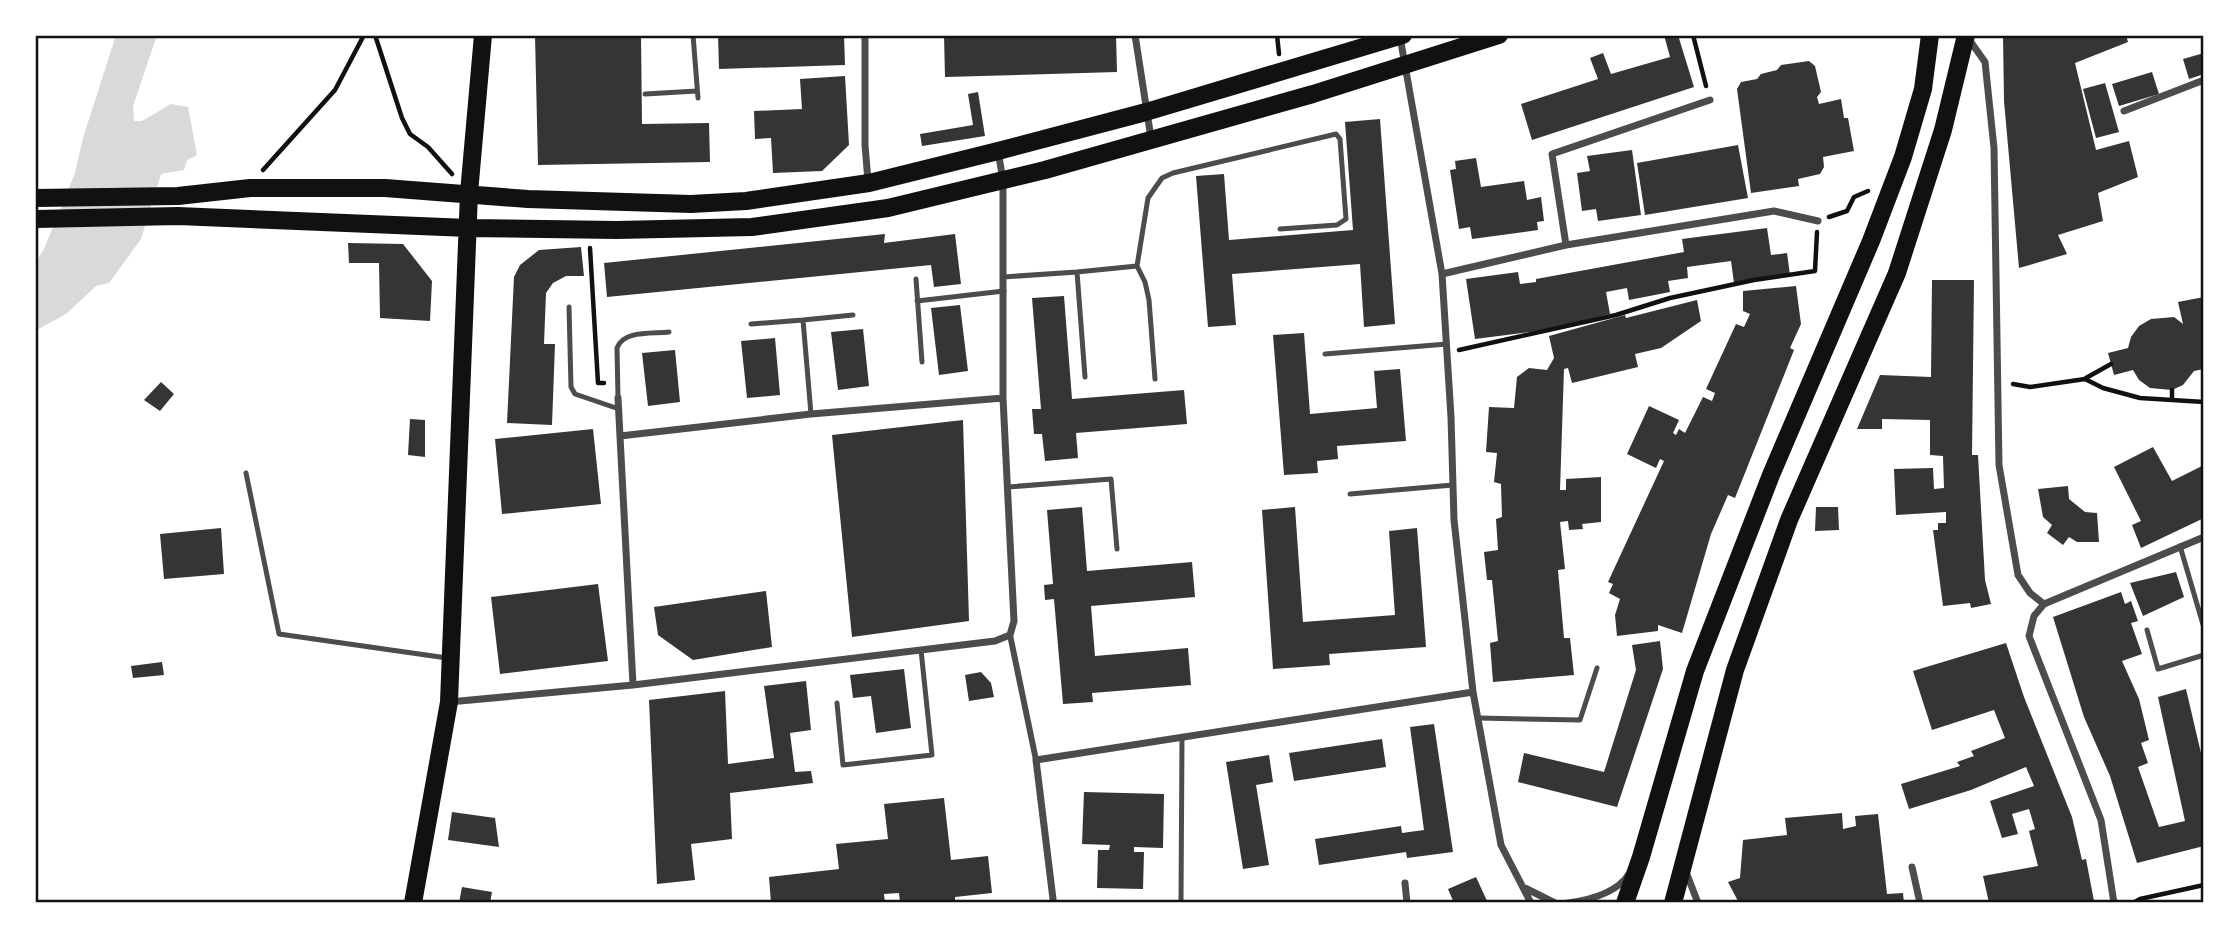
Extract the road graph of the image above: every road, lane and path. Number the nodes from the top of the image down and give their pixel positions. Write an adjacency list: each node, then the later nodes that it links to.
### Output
1 (364, 35): 22 (path)
2 (375, 35): 23 (path)
3 (483, 35): 23 (main road)
4 (693, 35): 14 (lane)
5 (866, 35): 21 (street)
6 (1135, 35): 17 (street)
7 (1401, 35): 12 (street); 17 (main road)
8 (1499, 35): 12 (main road)
9 (1693, 35): 15 (path)
10 (1930, 35): 83 (main road)
11 (1966, 35): 51 (street); 84 (main road)
12 (1406, 64): 18 (main road); 34 (street)
13 (2204, 80): 16 (street)
14 (645, 94)
15 (1710, 100): 31 (street)
16 (2124, 111)
17 (1146, 112): 18 (street); 19 (main road)
18 (1151, 141): 20 (main road)
19 (998, 150): 20 (street); 21 (main road)
20 (1003, 180): 29 (main road); 35 (street)
21 (869, 183): 23 (main road)
22 (250, 188): 23 (main road); 25 (main road)
23 (469, 193): 28 (main road)
24 (1854, 197): 27 (path)
25 (38, 198)
26 (40, 219): 28 (main road)
27 (1818, 221): 31 (street); 44 (path)
28 (468, 228): 29 (main road); 74 (main road)
29 (589, 229): 52 (path)
30 (1280, 229): 32 (lane)
31 (1566, 245): 34 (street)
32 (1137, 265): 33 (lane); 49 (lane)
33 (1077, 272): 35 (lane); 48 (lane)
34 (1442, 274): 44 (street)
35 (1003, 277): 37 (street)
36 (916, 279): 38 (lane)
37 (1003, 291): 38 (lane); 55 (street)
38 (917, 301): 46 (lane)
39 (569, 307): 58 (lane)
40 (853, 315): 41 (lane)
41 (803, 320): 42 (lane); 59 (lane)
42 (751, 324)
43 (669, 332): 52 (lane)
44 (1447, 348): 45 (lane); 62 (street)
45 (1325, 354)
46 (922, 362)
47 (2111, 364): 50 (path)
48 (1085, 377)
49 (1155, 379)
50 (2085, 379): 51 (path); 56 (path)
51 (1998, 381): 68 (street)
52 (617, 382): 54 (lane)
53 (2172, 390): 56 (path)
54 (618, 398): 58 (street)
55 (1003, 398): 59 (street); 63 (street)
56 (2172, 400): 57 (path)
57 (2204, 402)
58 (618, 409): 60 (street)
59 (811, 414): 60 (street)
60 (620, 436): 76 (street)
61 (246, 473): 74 (lane)
62 (1453, 485): 64 (lane); 77 (street)
63 (1008, 487): 67 (lane); 71 (street)
64 (1350, 494)
65 (2204, 537): 66 (street)
66 (2180, 546): 68 (street); 69 (lane)
67 (1117, 549)
68 (2044, 604): 100 (street)
69 (2204, 628)
70 (2147, 630): 73 (lane)
71 (1010, 635): 72 (street); 82 (street)
72 (921, 650): 76 (street); 79 (lane)
73 (2204, 655)
74 (450, 659): 78 (main road)
75 (1597, 668): 80 (lane)
76 (633, 685): 78 (street)
77 (1473, 692): 80 (street); 81 (street)
78 (449, 702): 90 (main road)
79 (837, 703)
80 (1478, 718): 88 (street)
81 (1182, 737): 82 (street); 91 (lane)
82 (1036, 760): 89 (street)
83 (1641, 857): 95 (street); 96 (main road)
84 (1683, 864): 97 (main road); 98 (street)
85 (1912, 867): 99 (street)
86 (1405, 883): 92 (street)
87 (2204, 885): 101 (path)
88 (1523, 887): 93 (street); 94 (street)
89 (1053, 901)
90 (413, 903)
91 (1181, 903)
92 (1407, 903)
93 (1531, 903)
94 (1555, 903)
95 (1568, 903)
96 (1625, 903)
97 (1673, 903)
98 (1698, 903)
99 (1920, 903)
100 (2114, 903)
101 (2133, 903)

